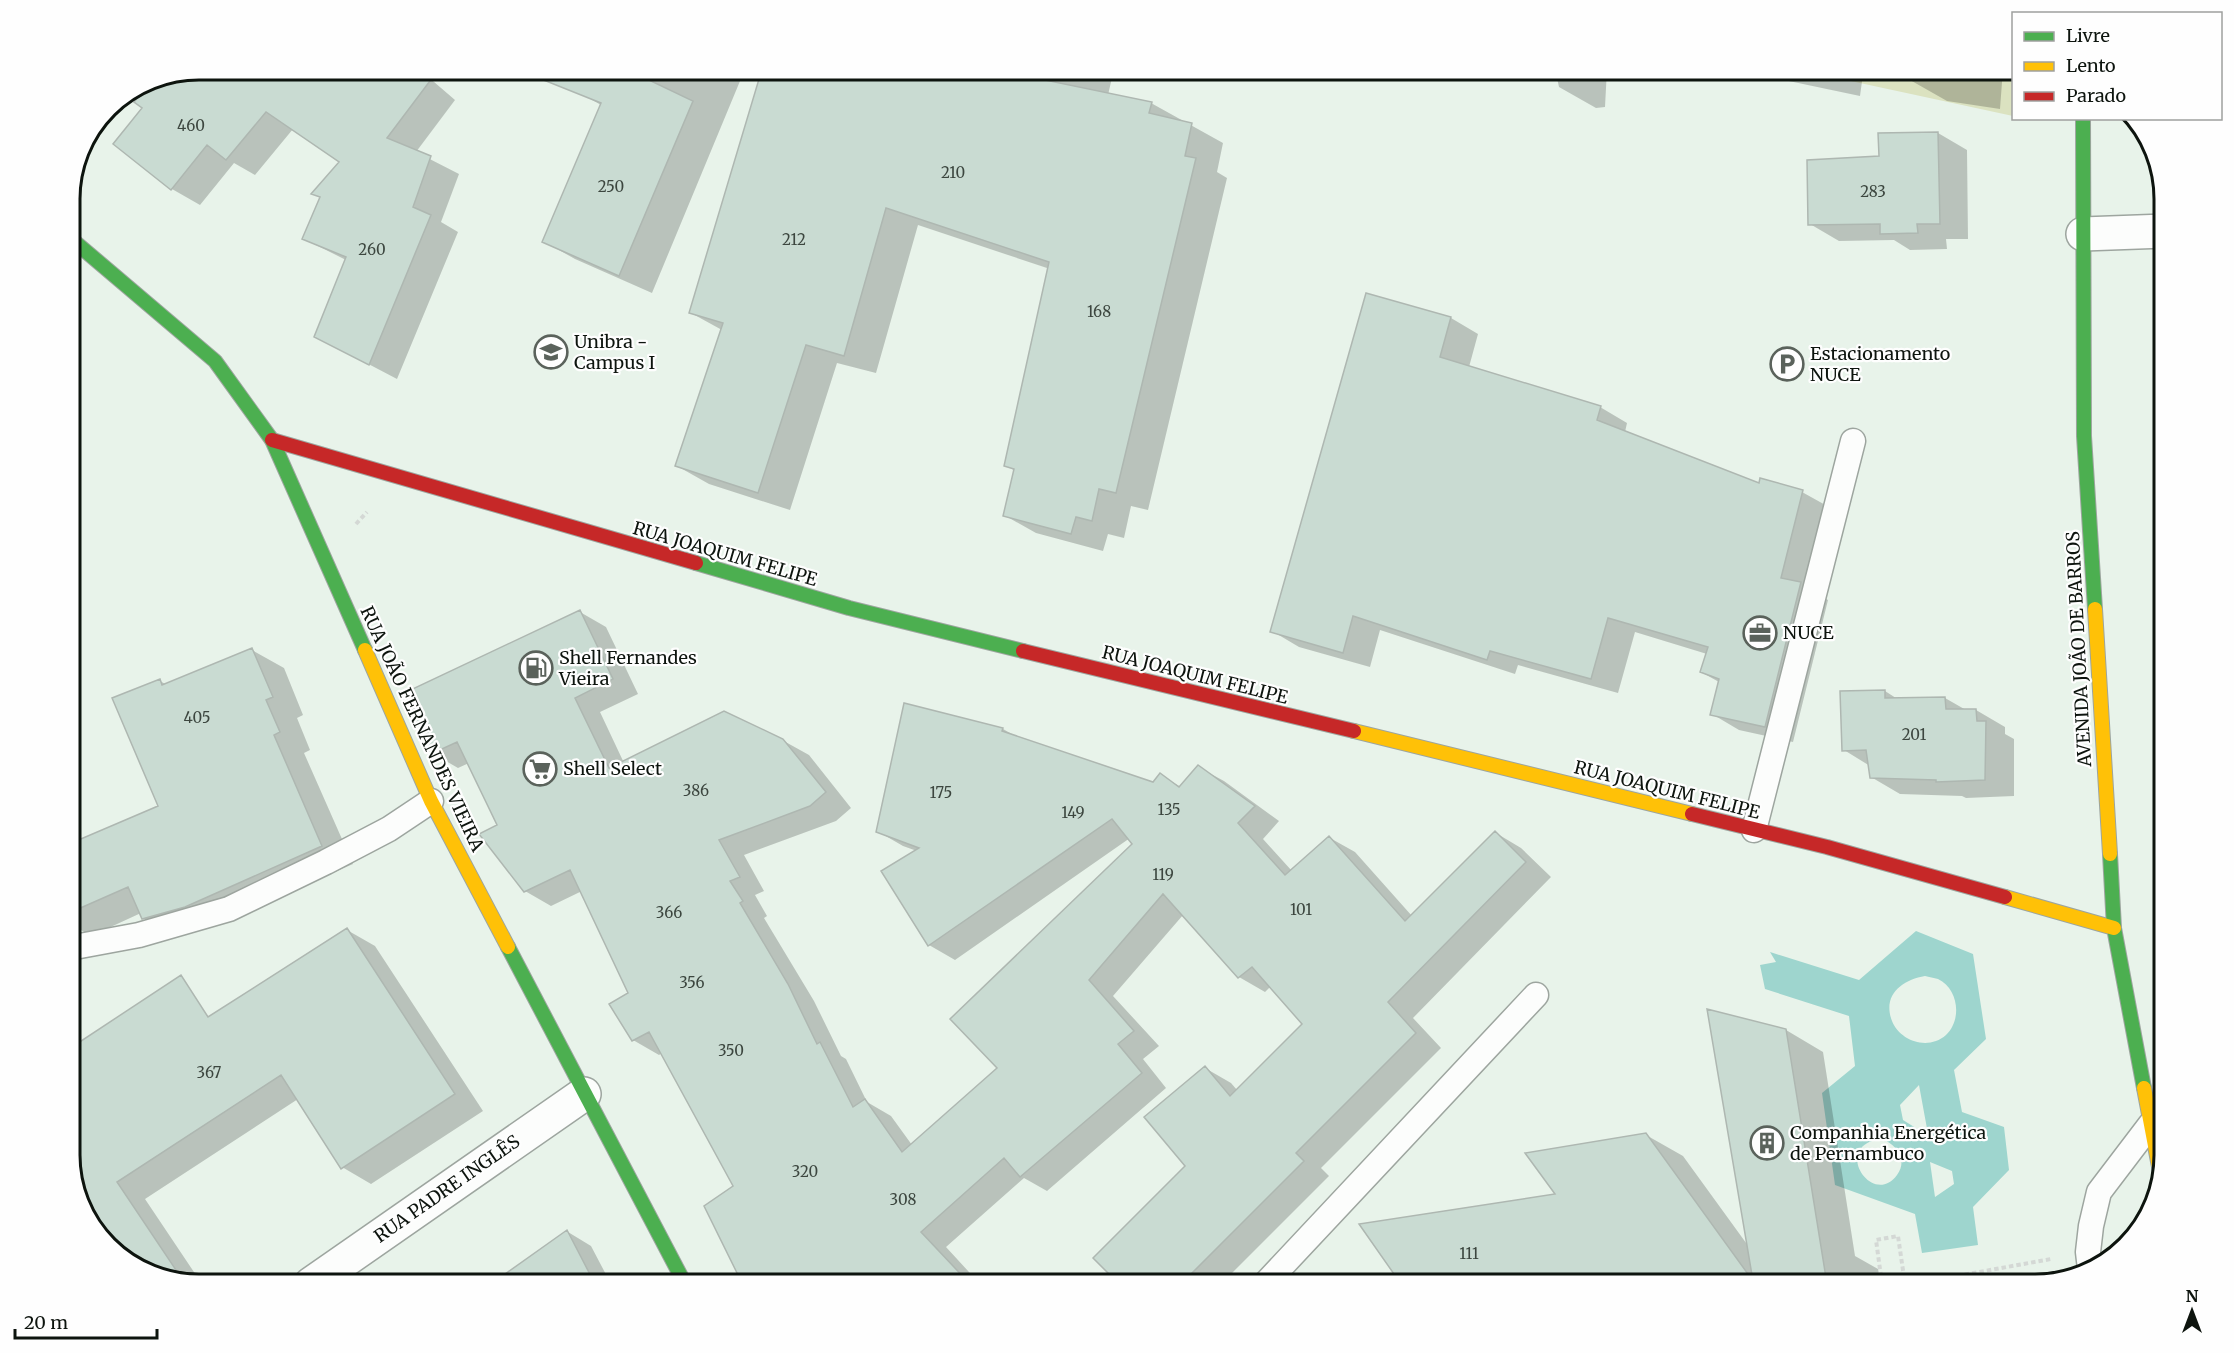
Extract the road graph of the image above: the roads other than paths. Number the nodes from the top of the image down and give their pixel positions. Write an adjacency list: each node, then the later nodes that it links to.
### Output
1 (2083, 120): 3 (main road, AVENIDA JOÃO DE BARROS)
2 (2154, 231): 3 (street)
3 (2083, 234): 9 (main road, AVENIDA JOÃO DE BARROS)
4 (80, 246): 5 (main road, RUA JOÃO FERNANDES VIEIRA)
5 (272, 440): 7 (main road, RUA JOÃO FERNANDES VIEIRA); 8 (main road, RUA JOAQUIM FELIPE)
6 (1853, 441): 8 (lane)
7 (431, 801): 10 (lane); 12 (main road, RUA JOÃO FERNANDES VIEIRA)
8 (1754, 830): 9 (main road, RUA JOAQUIM FELIPE)
9 (2114, 928): 13 (main road, AVENIDA JOÃO DE BARROS)
10 (80, 946)
11 (1536, 995): 18 (lane)
12 (584, 1094): 16 (street, RUA PADRE INGLÊS); 17 (main road, RUA JOÃO FERNANDES VIEIRA)
13 (2150, 1125): 14 (main road, AVENIDA JOÃO DE BARROS); 15 (lane)
14 (2154, 1144)
15 (2089, 1261)
16 (325, 1274)
17 (680, 1274)
18 (1274, 1274)

